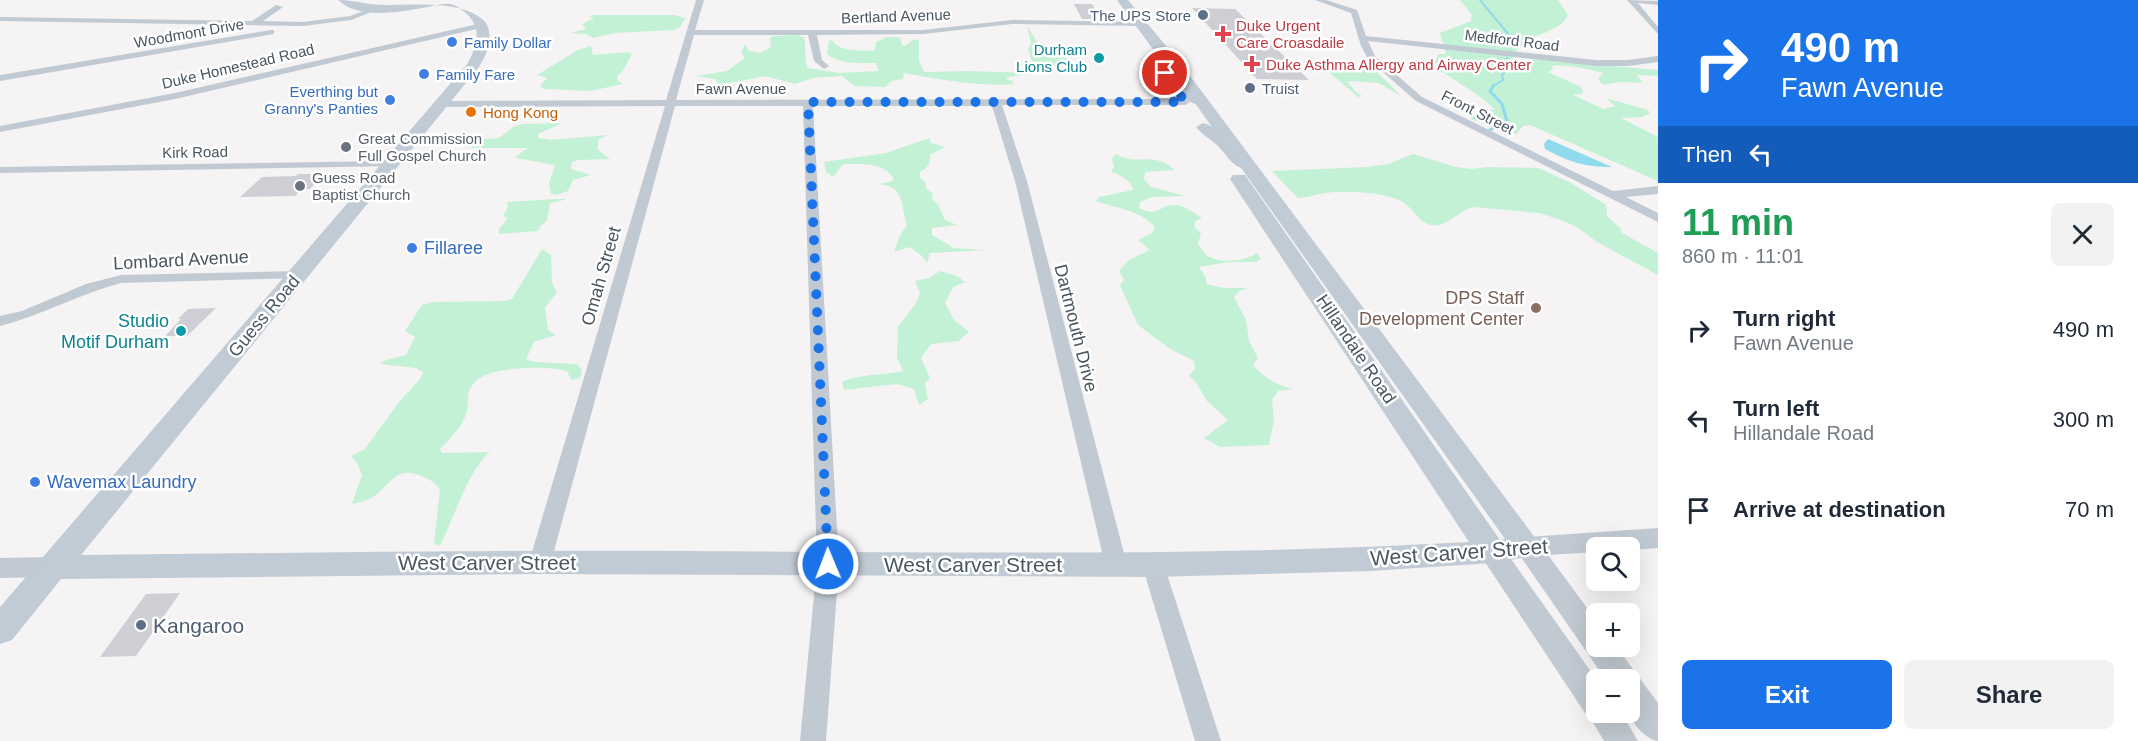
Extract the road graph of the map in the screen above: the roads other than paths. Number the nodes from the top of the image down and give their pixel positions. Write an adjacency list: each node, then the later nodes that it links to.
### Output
1 (343, 0): 10 (main road)
2 (451, 0): 10 (main road); 15 (main road)
3 (700, 0): 17 (street, Omah Street)
4 (1109, 0): 14 (main road, Hillandale Road)
5 (1122, 0): 14 (main road, Hillandale Road)
6 (1319, 0): 19 (street, Front Street)
7 (1631, 0): 8 (street); 16 (street)
8 (1658, 3)
9 (279, 7): 12 (street)
10 (380, 8): 13 (street, Woodmont Drive)
11 (0, 20): 12 (street)
12 (252, 24): 13 (street)
13 (292, 24): 24 (street, Woodmont Drive)
14 (1132, 24): 18 (street, Bertland Avenue); 27 (main road, Hillandale Road); 27 (main road, Hillandale Road)
15 (482, 25): 29 (main road, Guess Road); 31 (street, Duke Homestead Road)
16 (1658, 32)
17 (690, 33): 18 (street, Bertland Avenue); 28 (street, Omah Street)
18 (812, 33): 22 (street)
19 (1363, 38): 21 (street, Medford Road); 36 (street, Front Street)
20 (1658, 60): 21 (street, Medford Road)
21 (1646, 62): 23 (street)
22 (824, 66)
23 (1658, 66)
24 (0, 78)
25 (808, 102): 26 (street, Fawn Avenue); 28 (street, Fawn Avenue); 45 (street)
26 (996, 102): 27 (street, Fawn Avenue); 46 (street, Dartmouth Drive)
27 (1194, 102): 30 (main road, Hillandale Road)
28 (671, 103): 29 (street, Fawn Avenue); 44 (street, Omah Street)
29 (442, 104): 32 (main road, Guess Road)
30 (1212, 127): 42 (main road, Hillandale Road); 43 (main road, Hillandale Road)
31 (0, 129)
32 (391, 164): 33 (street, Kirk Road); 39 (main road, Guess Road)
33 (0, 170)
34 (1658, 190): 35 (street)
35 (1641, 192): 36 (street); 37 (street)
36 (1610, 195): 38 (street, Front Street)
37 (1658, 201)
38 (1658, 218)
39 (299, 275): 40 (street, Lombard Avenue); 48 (main road, Guess Road)
40 (0, 321)
41 (1658, 538): 42 (street, West Carver Street)
42 (1527, 547): 43 (main road, West Carver Street); 51 (street, Hillandale Road)
43 (1492, 552): 47 (main road, West Carver Street); 52 (street, Hillandale Road)
44 (540, 562): 45 (main road, West Carver Street); 48 (main road, West Carver Street)
45 (828, 564): 46 (main road, West Carver Street); 56 (street)
46 (1116, 565): 47 (main road, West Carver Street)
47 (1153, 565): 57 (street)
48 (53, 567): 49 (street, West Carver Street); 50 (main road, Guess Road)
49 (0, 568)
50 (0, 630)
51 (1586, 630)
52 (1586, 688)
53 (1640, 703): 55 (street)
54 (1610, 723): 58 (street)
55 (1658, 728)
56 (813, 741)
57 (1208, 741)
58 (1622, 741)

